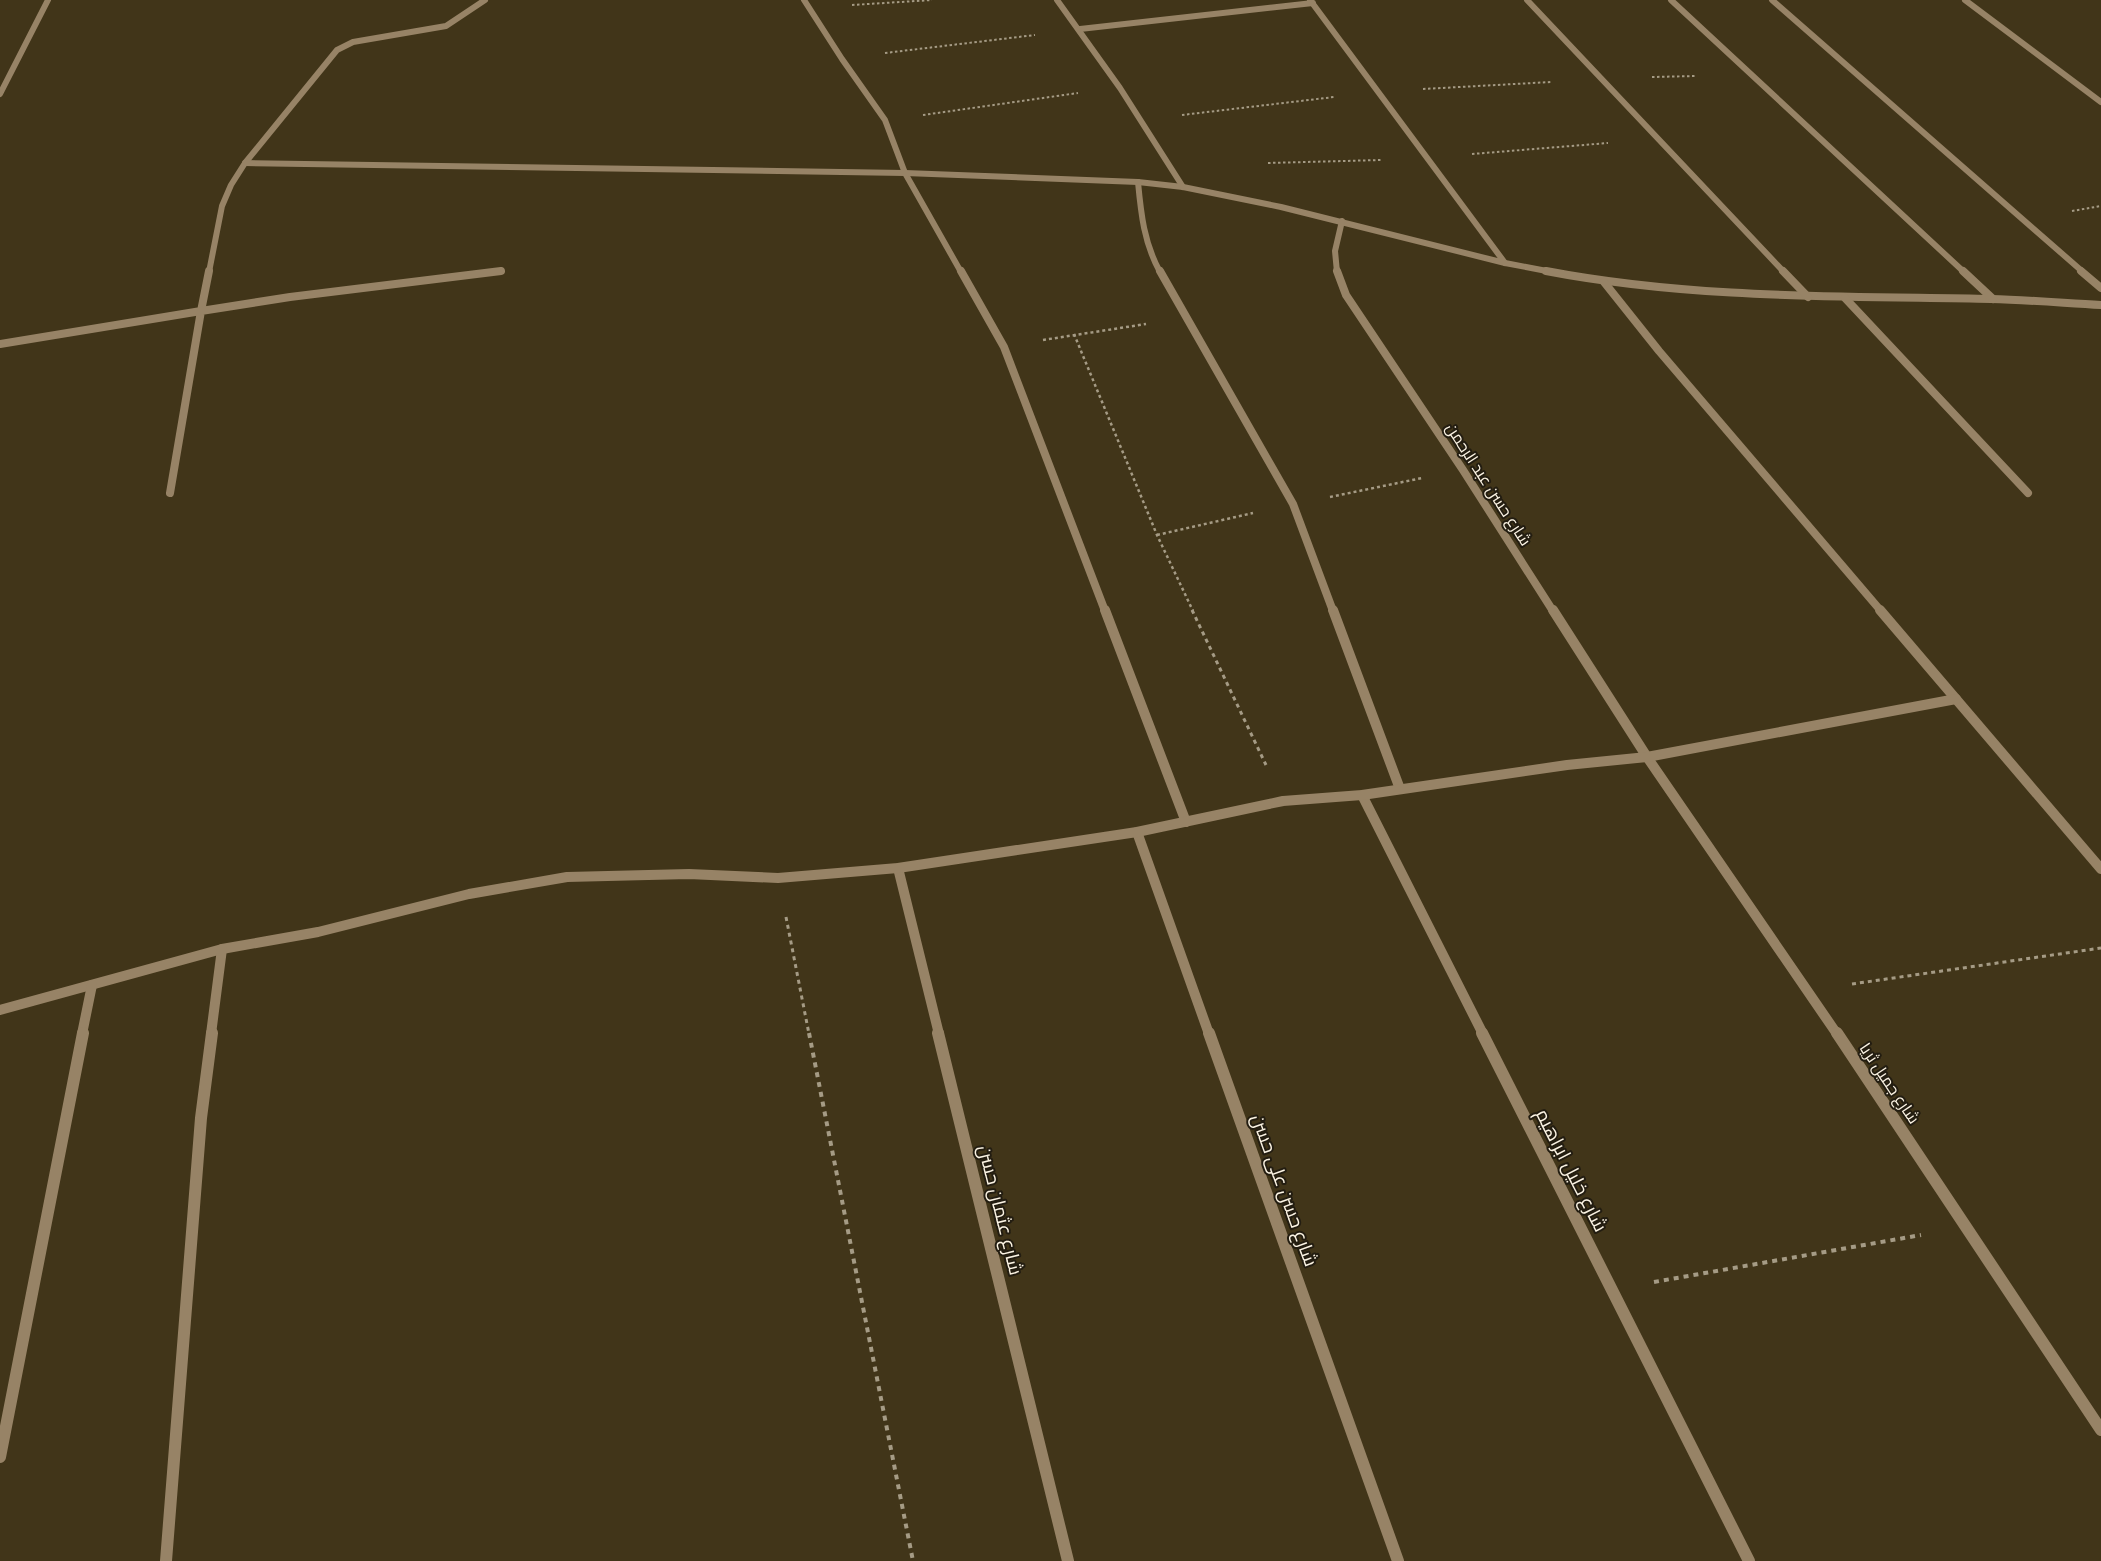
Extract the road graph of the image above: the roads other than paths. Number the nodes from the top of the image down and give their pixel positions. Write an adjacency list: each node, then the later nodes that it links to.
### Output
1 (48, 0): 11 (street)
2 (485, 0): 13 (street)
3 (804, 0): 14 (street)
4 (1057, 0): 10 (street)
5 (1527, 0): 22 (street)
6 (1671, 0): 24 (street)
7 (1772, 0): 21 (street)
8 (1965, 0): 12 (street)
9 (1311, 2): 10 (street); 18 (street)
10 (1080, 30): 16 (street)
11 (0, 94)
12 (2101, 102)
13 (245, 164): 14 (street); 26 (street)
14 (905, 173): 15 (street); 34 (street)
15 (1138, 182): 16 (street); 32 (street)
16 (1183, 187): 17 (street)
17 (1342, 221): 18 (street); 31 (street, شارع حسن عبد الرحمن)
18 (1505, 263): 20 (street)
19 (501, 271): 26 (street)
20 (1604, 282): 22 (street); 30 (street)
21 (2101, 288)
22 (1808, 297): 23 (street)
23 (1845, 298): 24 (street); 28 (street)
24 (1993, 299): 25 (street)
25 (2101, 305)
26 (201, 311): 27 (street); 29 (street)
27 (0, 344)
28 (2028, 493)
29 (170, 494)
30 (1956, 699): 31 (street); 37 (street)
31 (1647, 757): 32 (street); 41 (street, شارع جميل ثريا)
32 (1400, 789): 33 (street)
33 (1362, 795): 34 (street); 46 (street, شارع خليل ابراهيم)
34 (1186, 822): 35 (street)
35 (1137, 832): 36 (street); 45 (street, شارع حسن على حسن)
36 (898, 868): 38 (street); 44 (street, شارع عثمان حسن)
37 (2101, 869)
38 (222, 949): 39 (street); 43 (street)
39 (92, 985): 40 (street); 42 (street)
40 (0, 1010)
41 (2101, 1430)
42 (0, 1457)
43 (166, 1561)
44 (1068, 1561)
45 (1398, 1561)
46 (1749, 1561)

